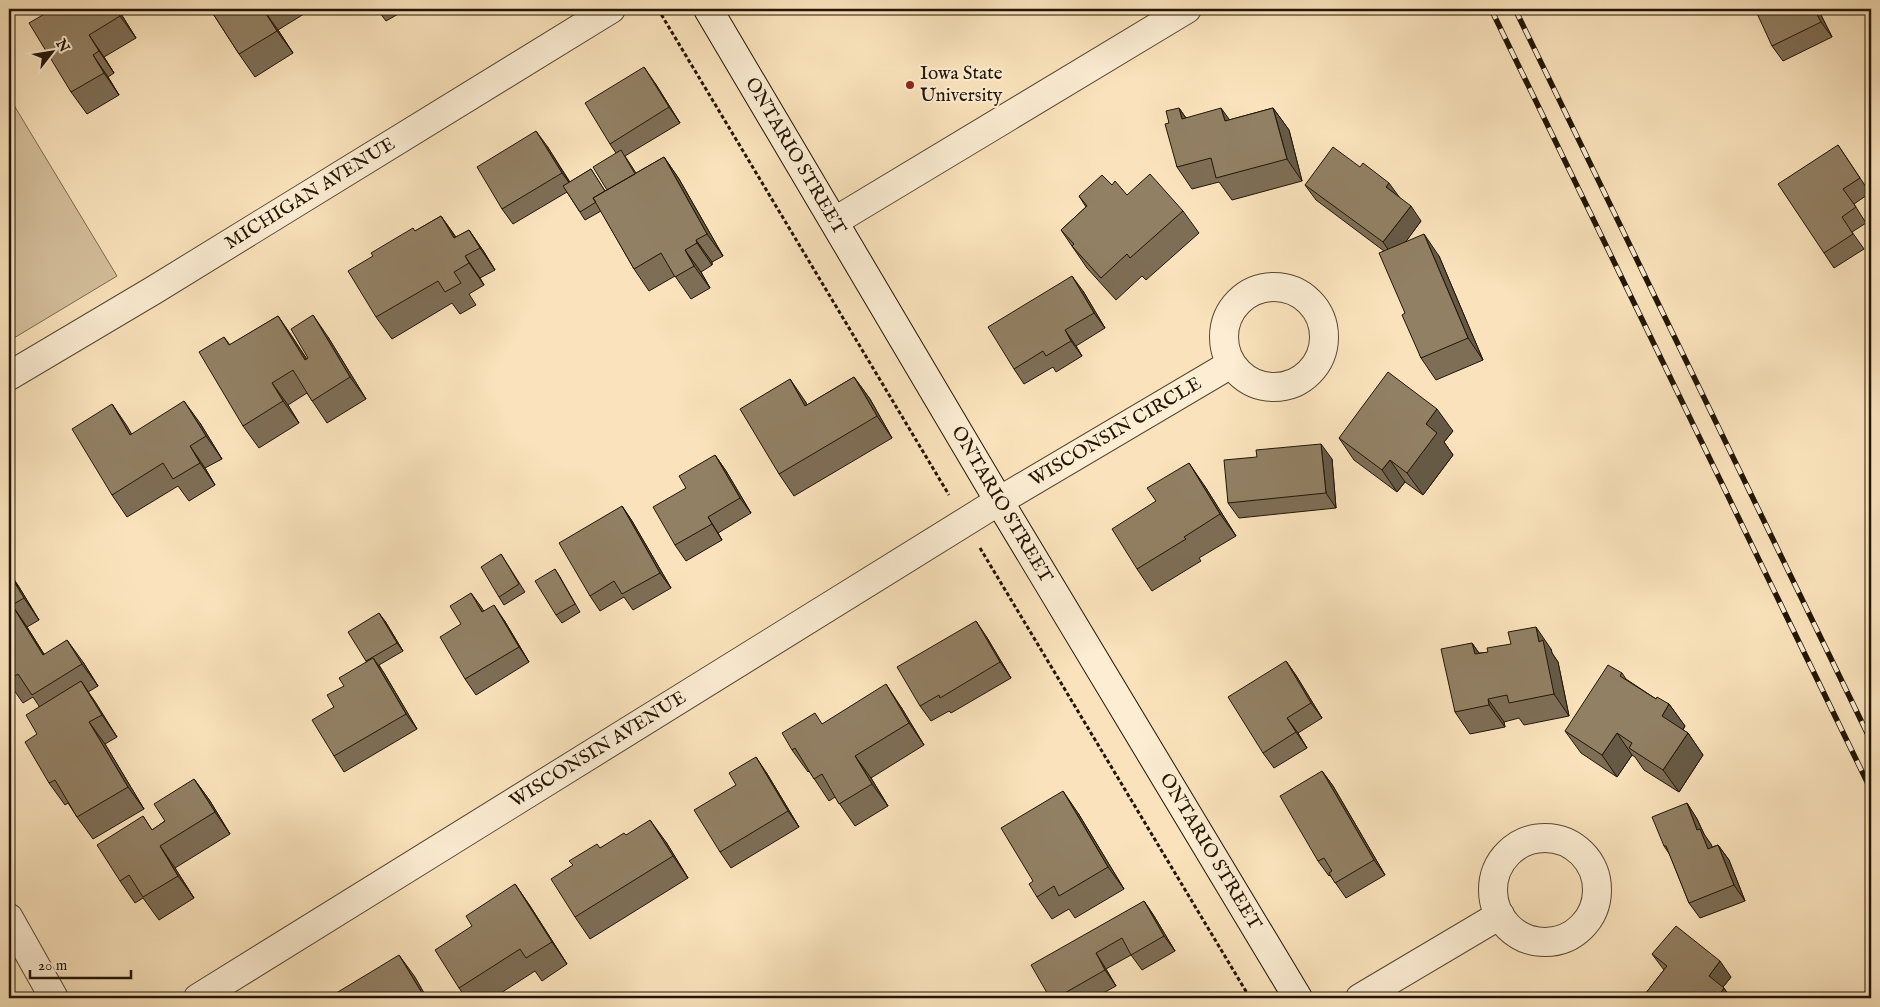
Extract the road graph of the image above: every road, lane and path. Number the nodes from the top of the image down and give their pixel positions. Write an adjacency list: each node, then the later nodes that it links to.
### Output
1 (612, 9): 7 (street, MICHIGAN AVENUE)
2 (658, 9): 8 (path)
3 (708, 9): 5 (street, ONTARIO STREET)
4 (1188, 9): 5 (street)
5 (835, 221): 9 (street, ONTARIO STREET)
6 (1231, 364): 9 (street, WISCONSIN CIRCLE)
7 (9, 376)
8 (949, 496)
9 (1000, 501): 14 (street, WISCONSIN AVENUE); 16 (street, ONTARIO STREET)
10 (986, 557): 15 (path)
11 (1500, 915): 17 (street)
12 (9, 918): 13 (street)
13 (54, 998)
14 (198, 998)
15 (1250, 998)
16 (1298, 998)
17 (1360, 998)

